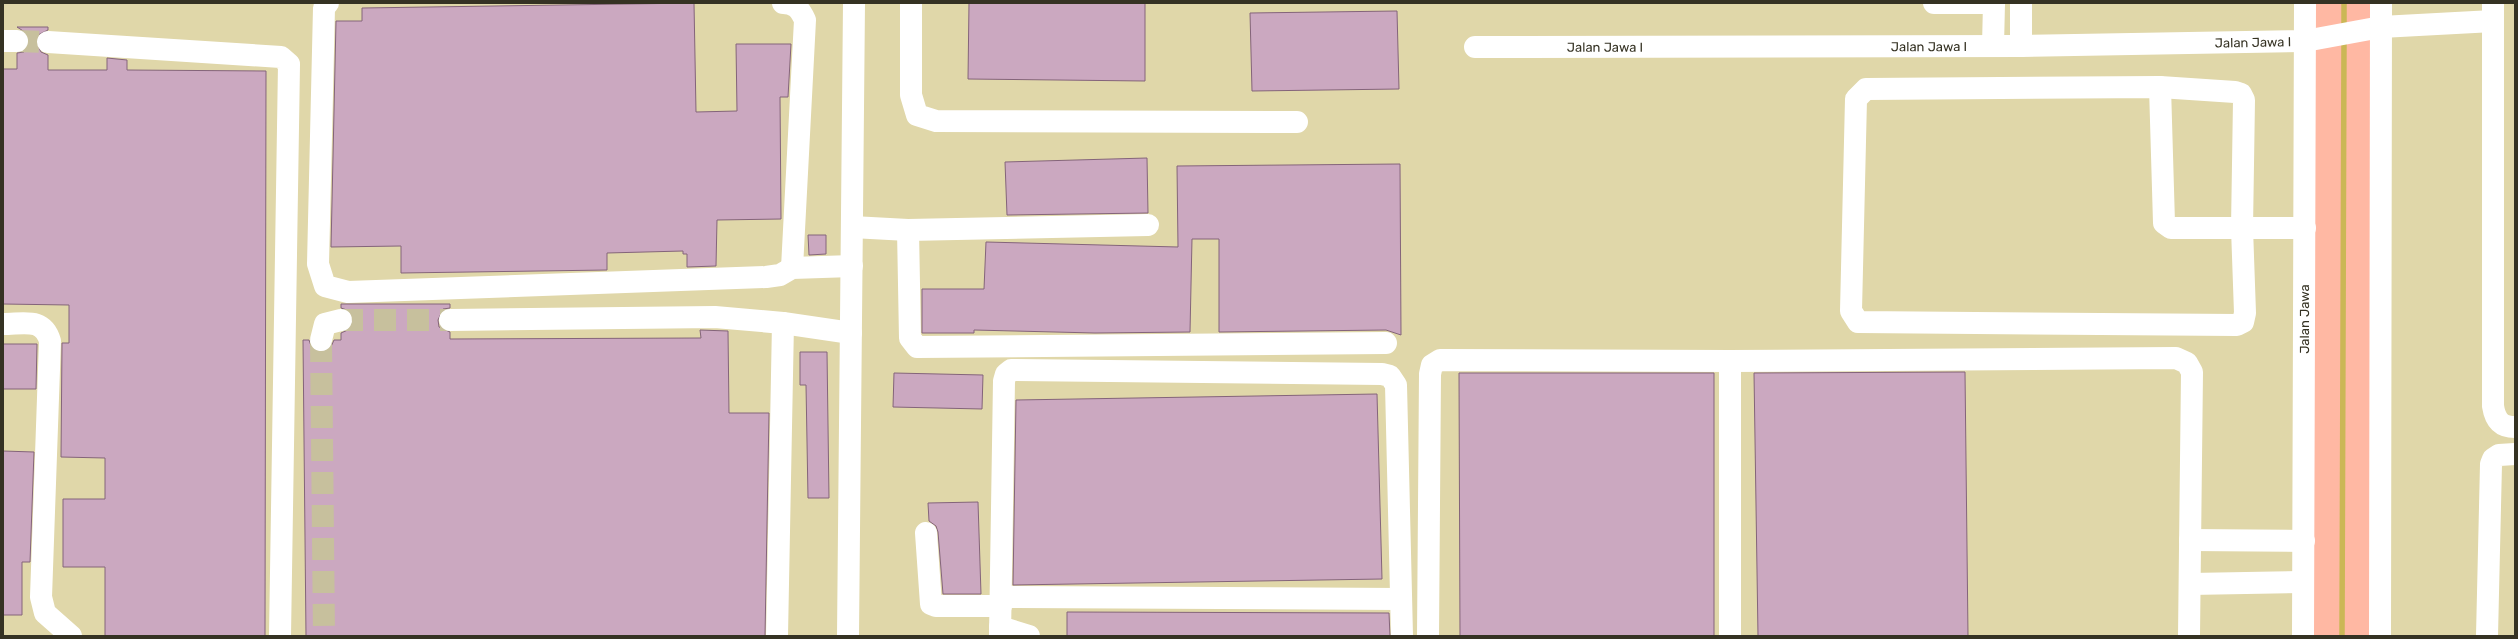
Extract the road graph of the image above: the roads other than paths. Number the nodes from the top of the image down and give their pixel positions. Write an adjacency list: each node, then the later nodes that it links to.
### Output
1 (328, 3): 25 (street)
2 (783, 3): 25 (street)
3 (854, 3): 20 (street)
4 (911, 3): 18 (street)
5 (1934, 3): 6 (street)
6 (1994, 3): 14 (street)
7 (2022, 3): 15 (street)
8 (2305, 3): 12 (street, Jalan Jawa)
9 (2381, 3): 11 (street)
10 (2493, 12): 11 (street, Jalan Jawa I); 34 (street)
11 (2373, 29): 12 (street, Jalan Jawa I); 53 (street)
12 (2314, 39): 15 (street, Jalan Jawa I); 22 (street, Jalan Jawa)
13 (48, 42): 44 (street)
14 (1993, 46): 15 (street, Jalan Jawa I); 16 (street, Jalan Jawa I)
15 (2022, 46)
16 (1475, 47)
17 (2160, 86): 21 (street); 21 (street); 21 (street)
18 (1297, 122)
19 (1148, 225): 23 (street)
20 (852, 227): 23 (street); 24 (street)
21 (2242, 228): 22 (street)
22 (2304, 228): 38 (street, Jalan Jawa)
23 (908, 230): 32 (street)
24 (852, 266): 25 (street); 30 (street)
25 (792, 268)
26 (341, 320): 31 (street)
27 (450, 320): 28 (street)
28 (783, 323): 30 (street); 45 (street)
29 (3, 324): 43 (street)
30 (851, 333): 46 (street)
31 (321, 340)
32 (1386, 343)
33 (1730, 361): 37 (street); 49 (street); 50 (street)
34 (2515, 427)
35 (2515, 454): 54 (street)
36 (926, 533): 42 (street)
37 (2190, 540): 38 (street); 40 (street)
38 (2304, 541): 39 (street, Jalan Jawa)
39 (2303, 582): 40 (street); 52 (street, Jalan Jawa)
40 (2190, 584): 51 (street)
41 (1401, 599): 42 (street); 42 (street); 48 (street)
42 (1001, 617): 47 (street)
43 (70, 636)
44 (280, 636)
45 (777, 636)
46 (848, 636)
47 (1029, 636)
48 (1402, 636)
49 (1428, 636)
50 (1730, 636)
51 (2190, 636)
52 (2303, 636)
53 (2380, 636)
54 (2487, 636)

